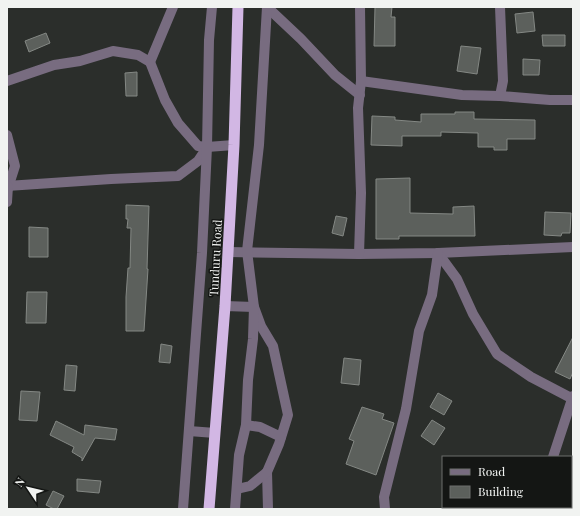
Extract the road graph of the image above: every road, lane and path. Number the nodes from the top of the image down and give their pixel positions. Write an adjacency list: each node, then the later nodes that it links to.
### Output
1 (173, 7): 7 (street)
2 (212, 7): 15 (street)
3 (238, 7): 14 (highway, Tunduru Road)
4 (267, 7): 10 (street); 19 (street)
5 (360, 7): 9 (street)
6 (500, 7): 11 (street)
7 (150, 62): 8 (street); 15 (street)
8 (7, 81)
9 (361, 81): 10 (street); 11 (street)
10 (360, 95): 22 (street)
11 (500, 96): 12 (street)
12 (573, 100)
13 (7, 135): 16 (street)
14 (234, 145): 15 (street); 20 (highway, Tunduru Road)
15 (207, 147): 16 (street); 27 (street)
16 (7, 188): 17 (street)
17 (7, 202)
18 (573, 247): 21 (street)
19 (247, 251): 20 (street); 22 (street); 24 (street)
20 (228, 252): 23 (highway, Tunduru Road)
21 (438, 253): 22 (street); 25 (street); 37 (street)
22 (359, 254)
23 (225, 306): 24 (street); 28 (highway, Tunduru Road)
24 (254, 307): 26 (street); 29 (street)
25 (573, 398): 30 (street)
26 (246, 425): 29 (street); 32 (street)
27 (189, 431): 28 (street); 33 (street)
28 (215, 433): 34 (highway, Tunduru Road)
29 (281, 437): 31 (street)
30 (553, 456)
31 (267, 472): 32 (street); 36 (street)
32 (237, 489): 35 (street)
33 (183, 509)
34 (209, 509)
35 (236, 509)
36 (268, 509)
37 (385, 509)

